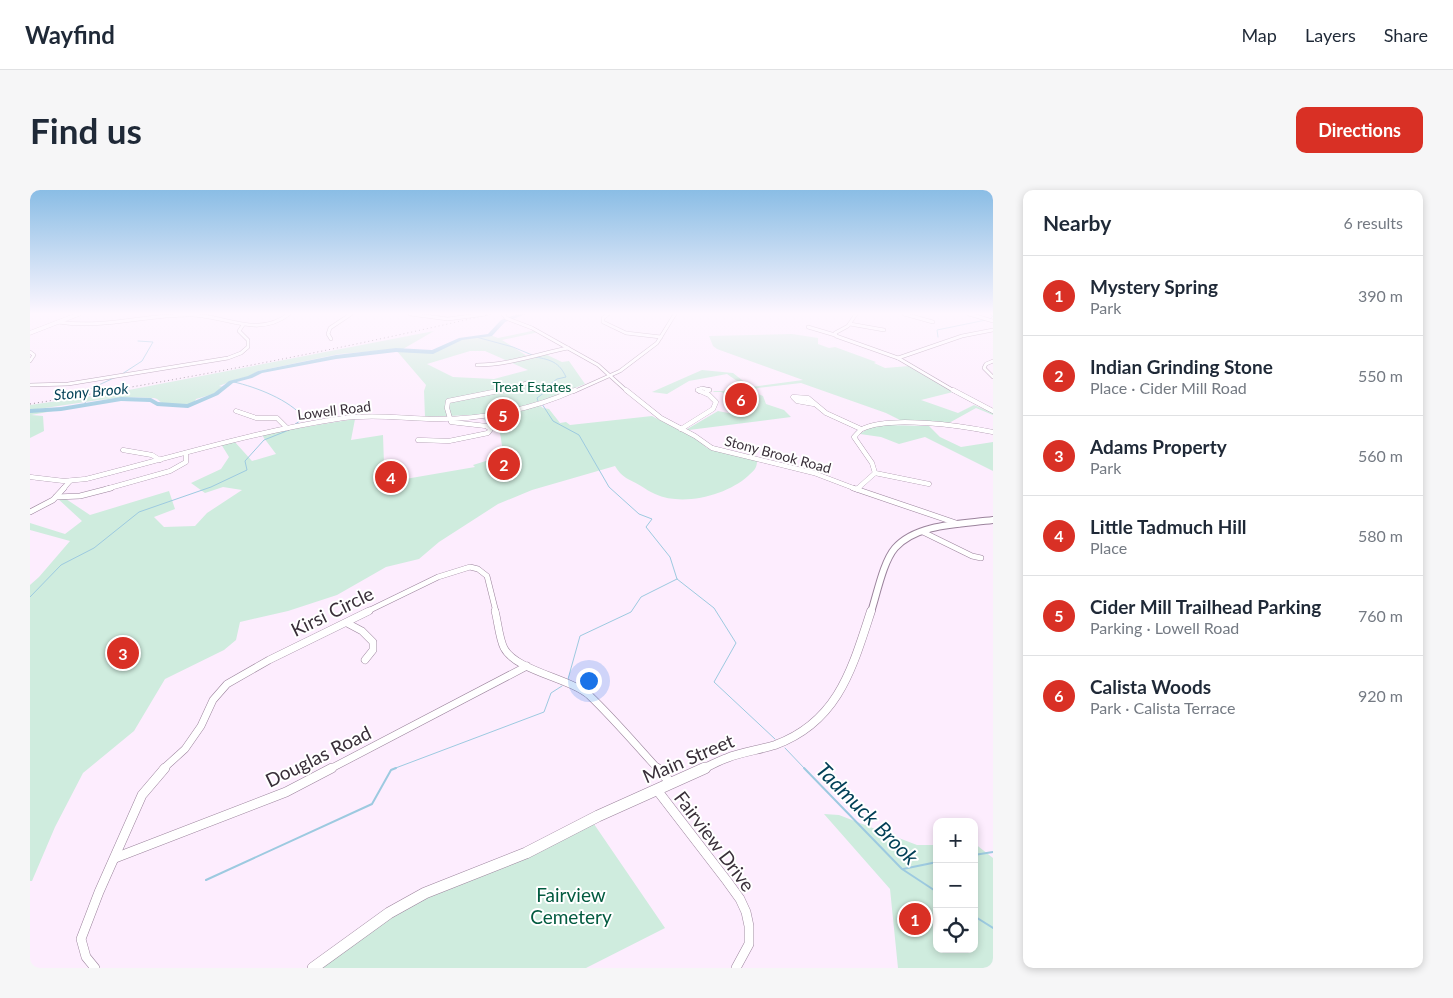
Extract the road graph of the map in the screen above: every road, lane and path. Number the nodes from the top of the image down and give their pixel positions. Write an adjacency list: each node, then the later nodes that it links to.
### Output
1 (244, 350): 15 (street)
2 (556, 350): 11 (street)
3 (572, 350): 12 (street, Stony Brook Road)
4 (648, 350): 12 (street, Lowell Road)
5 (875, 350): 8 (street)
6 (920, 350): 8 (street)
7 (30, 352): 9 (street)
8 (898, 358): 19 (street)
9 (30, 361)
10 (993, 361): 13 (street)
11 (477, 365)
12 (611, 376): 20 (street, Lowell Road); 22 (street, Stony Brook Road)
13 (993, 377)
14 (530, 382): 20 (street)
15 (30, 386)
16 (706, 392): 22 (street)
17 (814, 404): 23 (street)
18 (236, 411): 21 (street)
19 (993, 411)
20 (449, 418): 21 (street, Lowell Road); 25 (street)
21 (287, 428): 27 (street, Lowell Road)
22 (680, 429): 33 (street, Stony Brook Road)
23 (861, 429): 24 (street); 29 (street)
24 (993, 432)
25 (418, 440)
26 (122, 450): 28 (street)
27 (186, 453): 28 (street, Lowell Road); 34 (street)
28 (160, 460): 31 (street, Lowell Road)
29 (876, 473): 32 (street); 33 (street)
30 (30, 477): 31 (street, Lowell Road)
31 (70, 481): 34 (street)
32 (929, 484)
33 (857, 489): 37 (street, Stony Brook Road)
34 (56, 497): 35 (street)
35 (30, 512)
36 (993, 520): 37 (main road, Main Street)
37 (961, 525): 38 (main road, Main Street)
38 (923, 532): 39 (street); 43 (main road, Main Street)
39 (981, 558)
40 (347, 623): 41 (street); 42 (street, Kirsi Circle); 45 (street, Kirsi Circle)
41 (365, 660)
42 (527, 666): 43 (street, Kirsi Circle); 45 (street, Douglas Road)
43 (671, 784): 44 (main road, Main Street)
44 (657, 790): 47 (main road, Main Street); 48 (street, Fairview Drive)
45 (115, 858): 46 (street, Kirsi Circle)
46 (94, 968)
47 (313, 968)
48 (736, 968)

